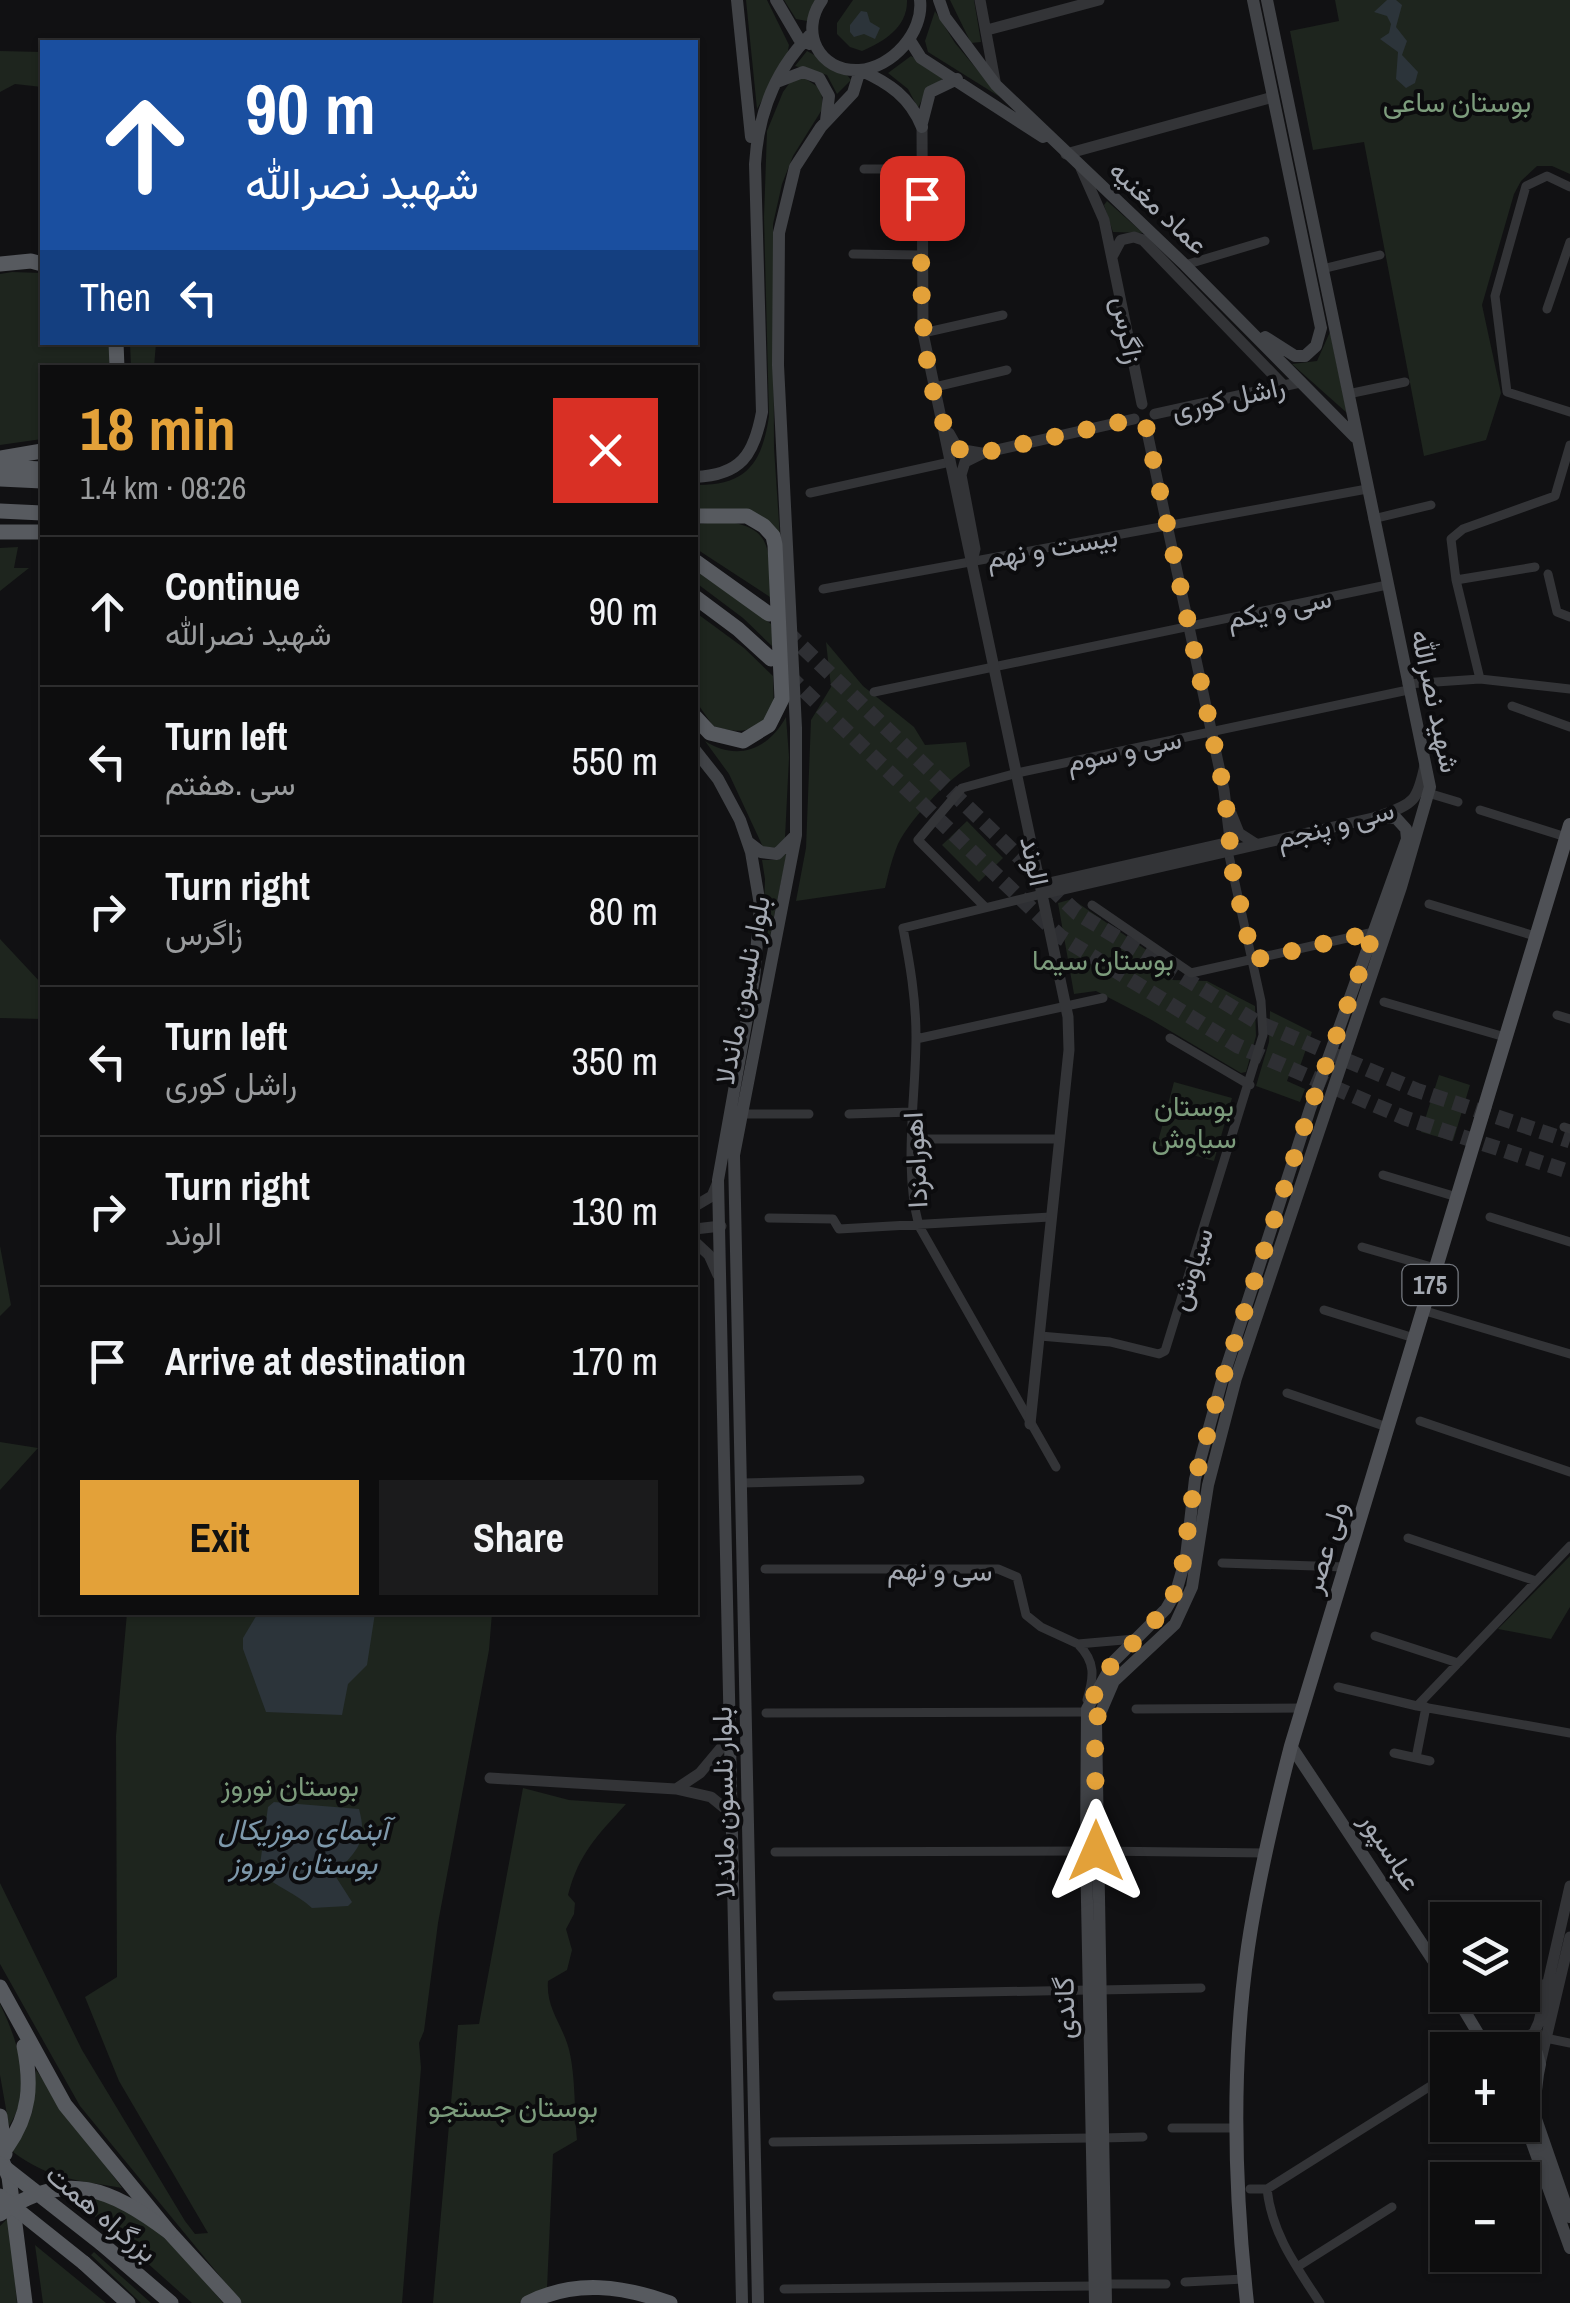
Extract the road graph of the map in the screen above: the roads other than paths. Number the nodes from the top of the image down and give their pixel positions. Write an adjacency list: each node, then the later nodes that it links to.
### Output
1 (736, 0): 24 (main road)
2 (776, 0): 12 (main road)
3 (822, 0): 12 (main road)
4 (920, 0): 11 (main road)
5 (939, 0): 16 (main road)
6 (980, 0): 10 (street)
7 (1099, 0): 10 (street)
8 (1253, 0): 19 (main road, شهید نصرالله)
9 (1266, 0): 19 (main road, شهید نصرالله)
10 (987, 30): 16 (street)
11 (909, 39): 13 (main road); 14 (main road, عماد مغنیه)
12 (809, 41): 13 (main road); 15 (main road)
13 (860, 70): 17 (main road); 18 (main road, بلوار نلسون ماندلا)
14 (957, 79): 21 (main road); 22 (main road, عماد مغنیه)
15 (776, 82): 20 (main road); 24 (main road)
16 (996, 85): 22 (main road)
17 (892, 87): 18 (main road); 21 (main road)
18 (856, 88): 20 (main road, بلوار نلسون ماندلا)
19 (1279, 95): 23 (street); 29 (main road, شهید نصرالله)
20 (826, 121): 108 (main road, بلوار نلسون ماندلا)
21 (922, 127): 26 (street, الوند)
22 (1050, 138): 23 (main road, عماد مغنیه)
23 (1066, 154): 25 (main road, عماد مغنیه)
24 (754, 164): 65 (main road)
25 (1080, 166): 32 (main road, عماد مغنیه); 35 (street, زاگرس)
26 (922, 168): 27 (street); 34 (street, الوند)
27 (864, 169)
28 (1570, 187): 52 (street)
29 (1307, 230): 40 (main road, شهید نصرالله); 43 (main road, شهید نصرالله)
30 (1265, 241): 39 (street)
31 (1570, 242): 41 (street)
32 (1160, 248): 35 (street, عماد مغنیه); 39 (main road, عماد مغنیه); 49 (street, عماد مغنیه)
33 (853, 254): 34 (street)
34 (921, 255): 44 (street, الوند)
35 (1114, 255): 51 (street, زاگرس)
36 (1380, 255): 40 (street)
37 (40, 263): 38 (highway)
38 (0, 264)
39 (1185, 265): 43 (main road, عماد مغنیه)
40 (1322, 268): 50 (main road, شهید نصرالله)
41 (1547, 309)
42 (1003, 315): 44 (street)
43 (1246, 326): 46 (main road, عماد مغنیه)
44 (923, 333): 48 (street, الوند)
45 (1006, 370): 48 (street)
46 (1301, 382): 49 (street, راشل کوری); 57 (main road, عماد مغنیه)
47 (1405, 382): 50 (street)
48 (934, 386): 54 (street, الوند)
49 (1284, 386): 53 (street, راشل کوری)
50 (1348, 394): 57 (main road, شهید نصرالله)
51 (1142, 404): 53 (street); 55 (street)
52 (1570, 412)
53 (1155, 414): 56 (street)
54 (940, 416): 60 (street); 62 (street, الوند)
55 (1134, 419): 56 (street); 60 (street, راشل کوری)
56 (1146, 426): 75 (street)
57 (1357, 439): 68 (main road, شهید نصرالله)
58 (1570, 446): 82 (street)
59 (40, 451): 61 (highway)
60 (982, 453): 78 (street)
61 (0, 458)
62 (950, 462): 69 (street); 78 (street, الوند)
63 (0, 468): 64 (highway)
64 (40, 469)
65 (698, 477)
66 (0, 478): 67 (highway)
67 (40, 481)
68 (1367, 489): 74 (main road, شهید نصرالله); 75 (street, بیست و نهم)
69 (810, 493)
70 (1432, 506): 74 (street)
71 (0, 511): 72 (highway)
72 (40, 513)
73 (698, 516): 96 (highway)
74 (1373, 519): 83 (main road, شهید نصرالله)
75 (1168, 526): 78 (street, بیست و نهم); 88 (street)
76 (40, 532): 77 (highway)
77 (0, 535)
78 (972, 561): 84 (street, بیست و نهم); 90 (street, الوند)
79 (698, 563): 86 (highway)
80 (1535, 567): 82 (street)
81 (1548, 574): 87 (street)
82 (1456, 580): 91 (street)
83 (1387, 586): 88 (street, سی و یکم); 92 (main road, شهید نصرالله)
84 (823, 588)
85 (698, 600): 89 (highway)
86 (769, 614)
87 (1570, 617)
88 (1189, 626): 90 (street, سی و یکم); 98 (street)
89 (771, 658)
90 (994, 667): 94 (street, سی و یکم); 101 (street, الوند)
91 (1480, 679): 92 (street, سی و سوم); 93 (street, سی و سوم)
92 (1408, 687): 98 (street, سی و سوم); 100 (main road, شهید نصرالله)
93 (1570, 689)
94 (874, 692)
95 (1512, 706): 97 (street)
96 (698, 720)
97 (1570, 728)
98 (1212, 732): 101 (street, سی و سوم); 102 (street)
99 (698, 754): 109 (main road, بلوار نلسون ماندلا)
100 (1424, 764): 103 (main road, شهید نصرالله); 106 (street, سی و پنجم)
101 (1016, 773): 112 (street, الوند); 115 (street, سی و سوم)
102 (1224, 790): 110 (street); 111 (street)
103 (1428, 793): 104 (street); 181 (main road, شهید نصرالله)
104 (1458, 802)
105 (1480, 810): 107 (street)
106 (1377, 817): 110 (street, سی و پنجم); 116 (main road)
107 (1568, 831): 117 (main road, ولی عصر / 175)
108 (796, 836): 109 (main road); 119 (main road, بلوار نلسون ماندلا)
109 (748, 842): 118 (main road, بلوار نلسون ماندلا)
110 (1256, 845): 111 (street, سی و پنجم)
111 (1229, 846): 112 (street, سی و پنجم); 120 (street)
112 (1041, 889): 115 (street); 125 (street, الوند)
113 (1429, 904): 117 (street)
114 (1092, 905): 120 (street)
115 (985, 907): 130 (street, اهورامزدا)
116 (1374, 932): 120 (street); 174 (main road)
117 (1536, 936): 128 (main road, ولی عصر / 175)
118 (758, 946): 119 (main road); 121 (main road, بلوار نلسون ماندلا)
119 (775, 949): 122 (main road, بلوار نلسون ماندلا)
120 (1253, 960): 131 (street, سیاوش)
121 (754, 983): 122 (main road); 140 (main road, بلوار نلسون ماندلا)
122 (769, 986): 133 (main road, بلوار نلسون ماندلا)
123 (1103, 998): 125 (street)
124 (1384, 1002): 128 (street)
125 (1066, 1006): 130 (street); 137 (street, الوند)
126 (1557, 1015): 127 (street)
127 (1570, 1019)
128 (1505, 1037): 141 (main road, ولی عصر / 175)
129 (1170, 1038): 131 (street)
130 (916, 1040): 132 (street, اهورامزدا)
131 (1250, 1085): 156 (street, سیاوش)
132 (911, 1112): 135 (street); 136 (street, اهورامزدا)
133 (743, 1114): 134 (street); 138 (main road, بلوار نلسون ماندلا)
134 (809, 1114)
135 (848, 1114)
136 (912, 1139): 137 (street); 147 (street, اهورامزدا)
137 (1059, 1139): 143 (street, الوند)
138 (734, 1155): 146 (main road); 166 (main road, بلوار نلسون ماندلا)
139 (1383, 1174): 141 (street)
140 (718, 1180): 142 (street); 146 (main road, بلوار نلسون ماندلا)
141 (1456, 1197): 152 (main road, ولی عصر / 175)
142 (698, 1204)
143 (1050, 1217): 147 (street); 156 (street, الوند)
144 (769, 1218): 147 (street)
145 (1490, 1218): 149 (street)
146 (721, 1226): 148 (street); 153 (main road, بلوار نلسون ماندلا)
147 (919, 1226): 161 (street, اهورامزدا)
148 (698, 1229)
149 (1570, 1242)
150 (698, 1245): 153 (street)
151 (1362, 1247): 152 (street)
152 (1435, 1268): 155 (main road, ولی عصر / 175)
153 (723, 1291): 184 (main road, بلوار نلسون ماندلا)
154 (1324, 1310): 157 (street)
155 (1422, 1310): 157 (main road, ولی عصر / 175); 158 (street)
156 (1040, 1336): 161 (street, الوند)
157 (1414, 1338): 162 (main road, ولی عصر / 175)
158 (1570, 1354)
159 (1287, 1393): 162 (street)
160 (1420, 1421): 164 (street)
161 (1030, 1424): 163 (street)
162 (1388, 1428): 170 (main road, ولی عصر / 175)
163 (1056, 1467)
164 (1570, 1472)
165 (860, 1480): 166 (street)
166 (742, 1483): 243 (main road, بلوار نلسون ماندلا)
167 (1408, 1538): 172 (street)
168 (1570, 1546): 172 (street)
169 (1222, 1563): 170 (street)
170 (1345, 1567): 179 (main road, ولی عصر / 175)
171 (765, 1569): 175 (street, سی و نهم)
172 (1536, 1581): 176 (street)
173 (1375, 1636): 176 (street)
174 (1134, 1639): 175 (street); 181 (main road)
175 (1078, 1644): 181 (street)
176 (1458, 1663): 178 (street)
177 (1338, 1687): 178 (street)
178 (1422, 1706): 183 (street); 187 (street)
179 (1302, 1708): 180 (street); 185 (main road, ولی عصر / 175)
180 (1136, 1709)
181 (1091, 1711): 182 (street); 192 (main road, گاندی)
182 (766, 1713)
183 (1570, 1732)
184 (732, 1736): 190 (street); 191 (main road, بلوار نلسون ماندلا)
185 (1291, 1746): 194 (main road, ولی عصر / 175); 197 (main road, عباسپور)
186 (1394, 1753): 187 (street)
187 (1416, 1758): 188 (street)
188 (1430, 1761)
189 (490, 1778): 190 (street)
190 (676, 1788): 191 (street)
191 (733, 1815): 242 (main road, بلوار نلسون ماندلا)
192 (1091, 1851): 193 (street); 194 (street); 202 (main road, گاندی)
193 (775, 1852)
194 (1266, 1854): 213 (main road, ولی عصر / 175)
195 (1570, 1888): 199 (street)
196 (1570, 1937): 207 (street)
197 (1430, 1957)
198 (1540, 1984): 199 (street)
199 (1549, 1986): 205 (street)
200 (0, 1987): 204 (highway)
201 (1201, 1988): 202 (street)
202 (1093, 1990): 203 (street); 216 (main road, گاندی)
203 (777, 1996)
204 (21, 2028): 219 (highway); 228 (highway)
205 (1532, 2032)
206 (1540, 2037): 207 (street)
207 (1548, 2038): 208 (street); 209 (street)
208 (1570, 2043)
209 (1540, 2066)
210 (1430, 2086): 223 (street)
211 (0, 2116): 219 (highway)
212 (1172, 2128): 213 (street)
213 (1237, 2128): 222 (main road, ولی عصر / 175)
214 (1540, 2131): 227 (main road)
215 (1143, 2137): 216 (street)
216 (1097, 2138): 217 (street); 234 (main road, گاندی)
217 (774, 2142)
218 (1533, 2142): 220 (main road)
219 (3, 2160): 236 (highway); 238 (highway, بزرگراه همت, bridge)
220 (1548, 2180): 221 (street); 229 (main road)
221 (1540, 2185)
222 (1244, 2189): 223 (street); 231 (main road, ولی عصر / 175)
223 (1267, 2189): 230 (street)
224 (0, 2196): 237 (highway, بزرگراه همت, bridge)
225 (1392, 2207): 230 (street)
226 (0, 2214): 228 (highway, bridge)
227 (1570, 2217)
228 (170, 2232): 239 (highway)
229 (1570, 2248)
230 (1297, 2267): 247 (street)
231 (1244, 2279): 232 (street); 246 (main road, ولی عصر / 175)
232 (1185, 2282)
233 (1166, 2284): 234 (street)
234 (1101, 2285): 235 (street); 244 (main road, گاندی); 245 (main road, گاندی)
235 (784, 2289)
236 (25, 2303)
237 (128, 2303)
238 (171, 2303)
239 (234, 2303)
240 (528, 2303): 241 (highway)
241 (670, 2303)
242 (742, 2303)
243 (758, 2303)
244 (1095, 2303)
245 (1106, 2303)
246 (1247, 2303)
247 (1320, 2303)

